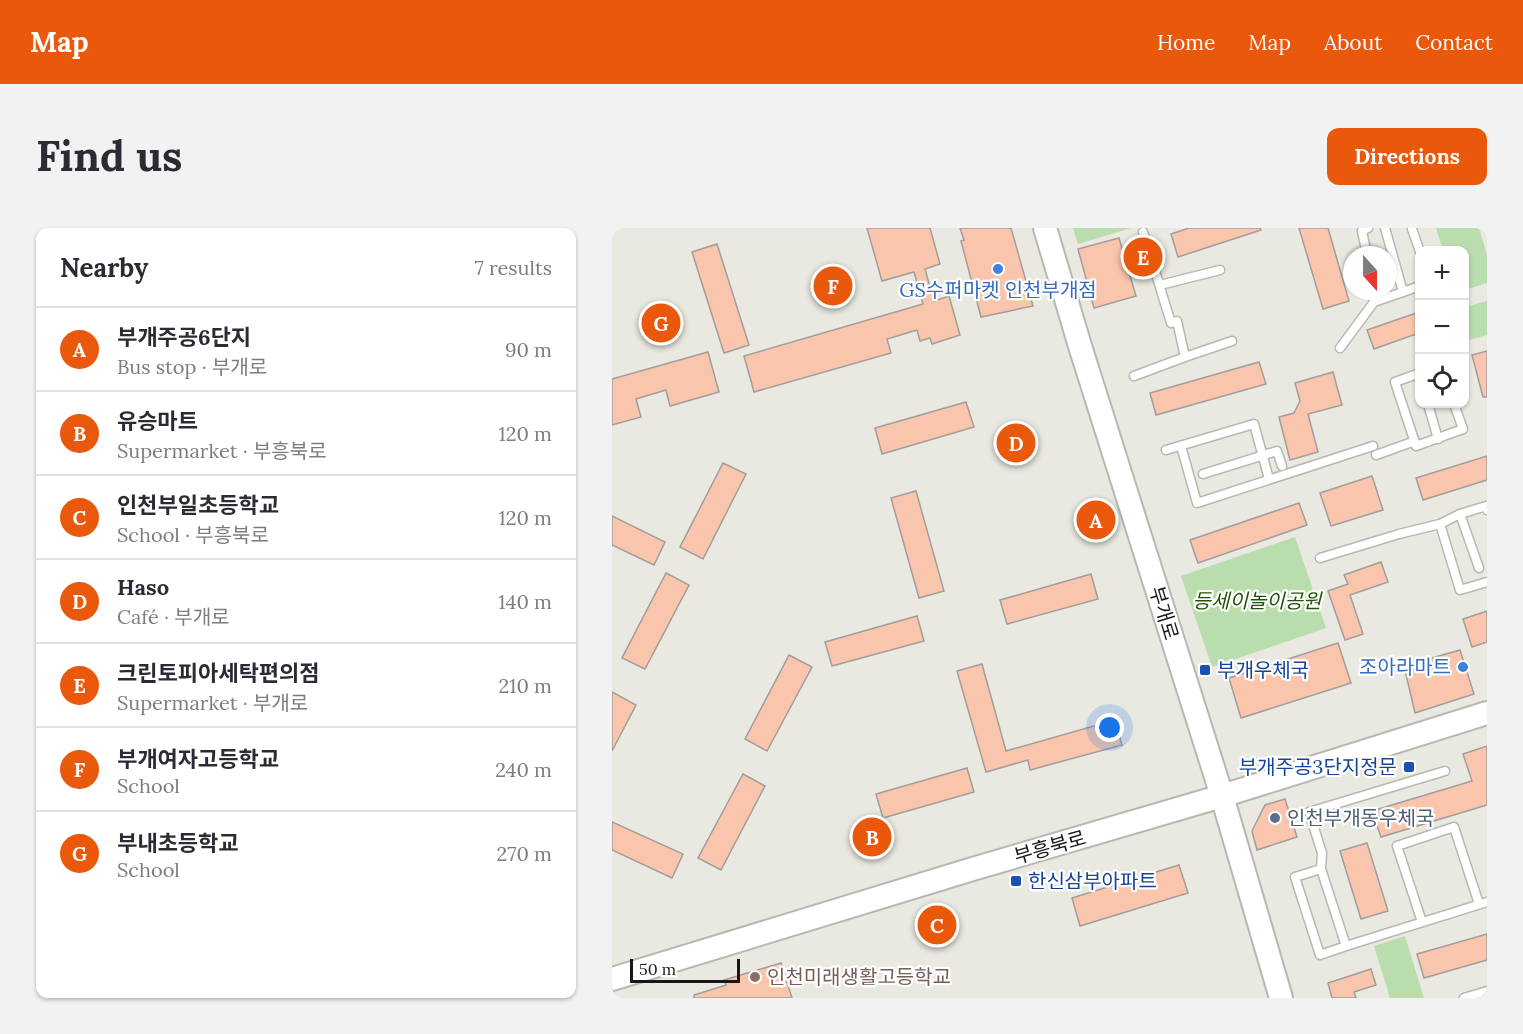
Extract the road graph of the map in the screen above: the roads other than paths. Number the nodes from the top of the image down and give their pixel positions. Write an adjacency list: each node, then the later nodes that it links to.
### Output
1 (1045, 228): 37 (street, 부개로)
2 (1368, 228): 6 (lane)
3 (1385, 228): 7 (lane)
4 (1412, 229): 8 (lane)
5 (1143, 232): 11 (lane)
6 (1365, 246)
7 (1388, 246)
8 (1417, 246)
9 (1220, 270): 11 (lane)
10 (1397, 276): 13 (lane)
11 (1160, 285): 16 (lane)
12 (1415, 288): 13 (lane)
13 (1403, 292): 15 (lane)
14 (1232, 341): 16 (lane)
15 (1340, 348)
16 (1185, 357): 18 (lane)
17 (1415, 374): 22 (lane)
18 (1134, 376)
19 (1429, 408): 21 (lane)
20 (1455, 408): 21 (lane)
21 (1438, 439): 22 (lane)
22 (1414, 441): 28 (lane)
23 (1181, 446): 24 (lane); 25 (lane); 28 (lane)
24 (1166, 450)
25 (1262, 456): 26 (lane); 27 (lane); 28 (lane)
26 (1282, 466)
27 (1203, 474)
28 (1269, 479)
29 (1487, 510): 30 (lane)
30 (1460, 514): 31 (lane); 33 (lane)
31 (1440, 524): 32 (lane); 34 (lane)
32 (1320, 558)
33 (1479, 568)
34 (1487, 582)
35 (1487, 713): 37 (street, 부흥북로)
36 (1445, 771): 38 (lane)
37 (1222, 796): 42 (street, 부흥북로); 44 (street, 부개로)
38 (1321, 869): 41 (lane); 41 (lane)
39 (1483, 903): 40 (lane); 40 (lane)
40 (1422, 922): 41 (lane)
41 (1346, 946)
42 (612, 979)
43 (1487, 991): 45 (lane)
44 (1281, 998)
45 (1464, 998)

